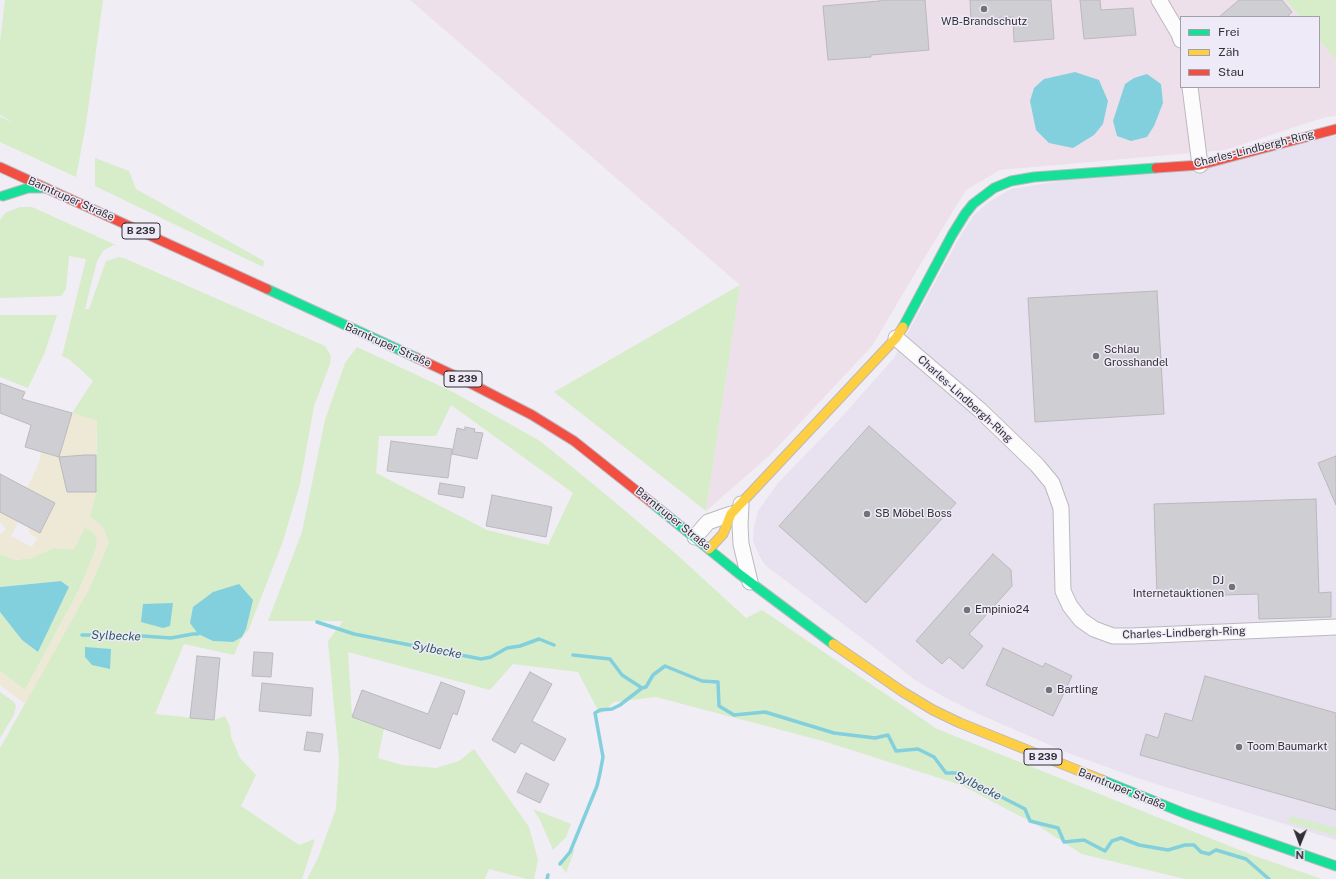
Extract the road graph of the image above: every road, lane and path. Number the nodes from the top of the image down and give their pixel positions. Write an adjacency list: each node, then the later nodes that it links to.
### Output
1 (1159, 0): 2 (street)
2 (1180, 37)
3 (1190, 88): 5 (street)
4 (1336, 129): 5 (main road, Charles-Lindbergh-Ring)
5 (1200, 165): 9 (main road, Charles-Lindbergh-Ring)
6 (3, 175): 7 (main road, Barntruper Straße / B 239); 8 (main road, Barntruper Straße)
7 (46, 188): 8 (main road); 11 (main road, Barntruper Straße / B 239)
8 (2, 198)
9 (896, 338): 10 (main road, Charles-Lindbergh-Ring); 14 (street, Charles-Lindbergh-Ring)
10 (736, 509): 11 (street, Charles-Lindbergh-Ring); 12 (main road, Charles-Lindbergh-Ring); 13 (street)
11 (695, 537): 12 (main road, Barntruper Straße / B 239)
12 (709, 549): 13 (main road, Barntruper Straße / B 239)
13 (750, 582): 15 (main road, Barntruper Straße / B 239)
14 (1336, 627)
15 (1336, 866)

